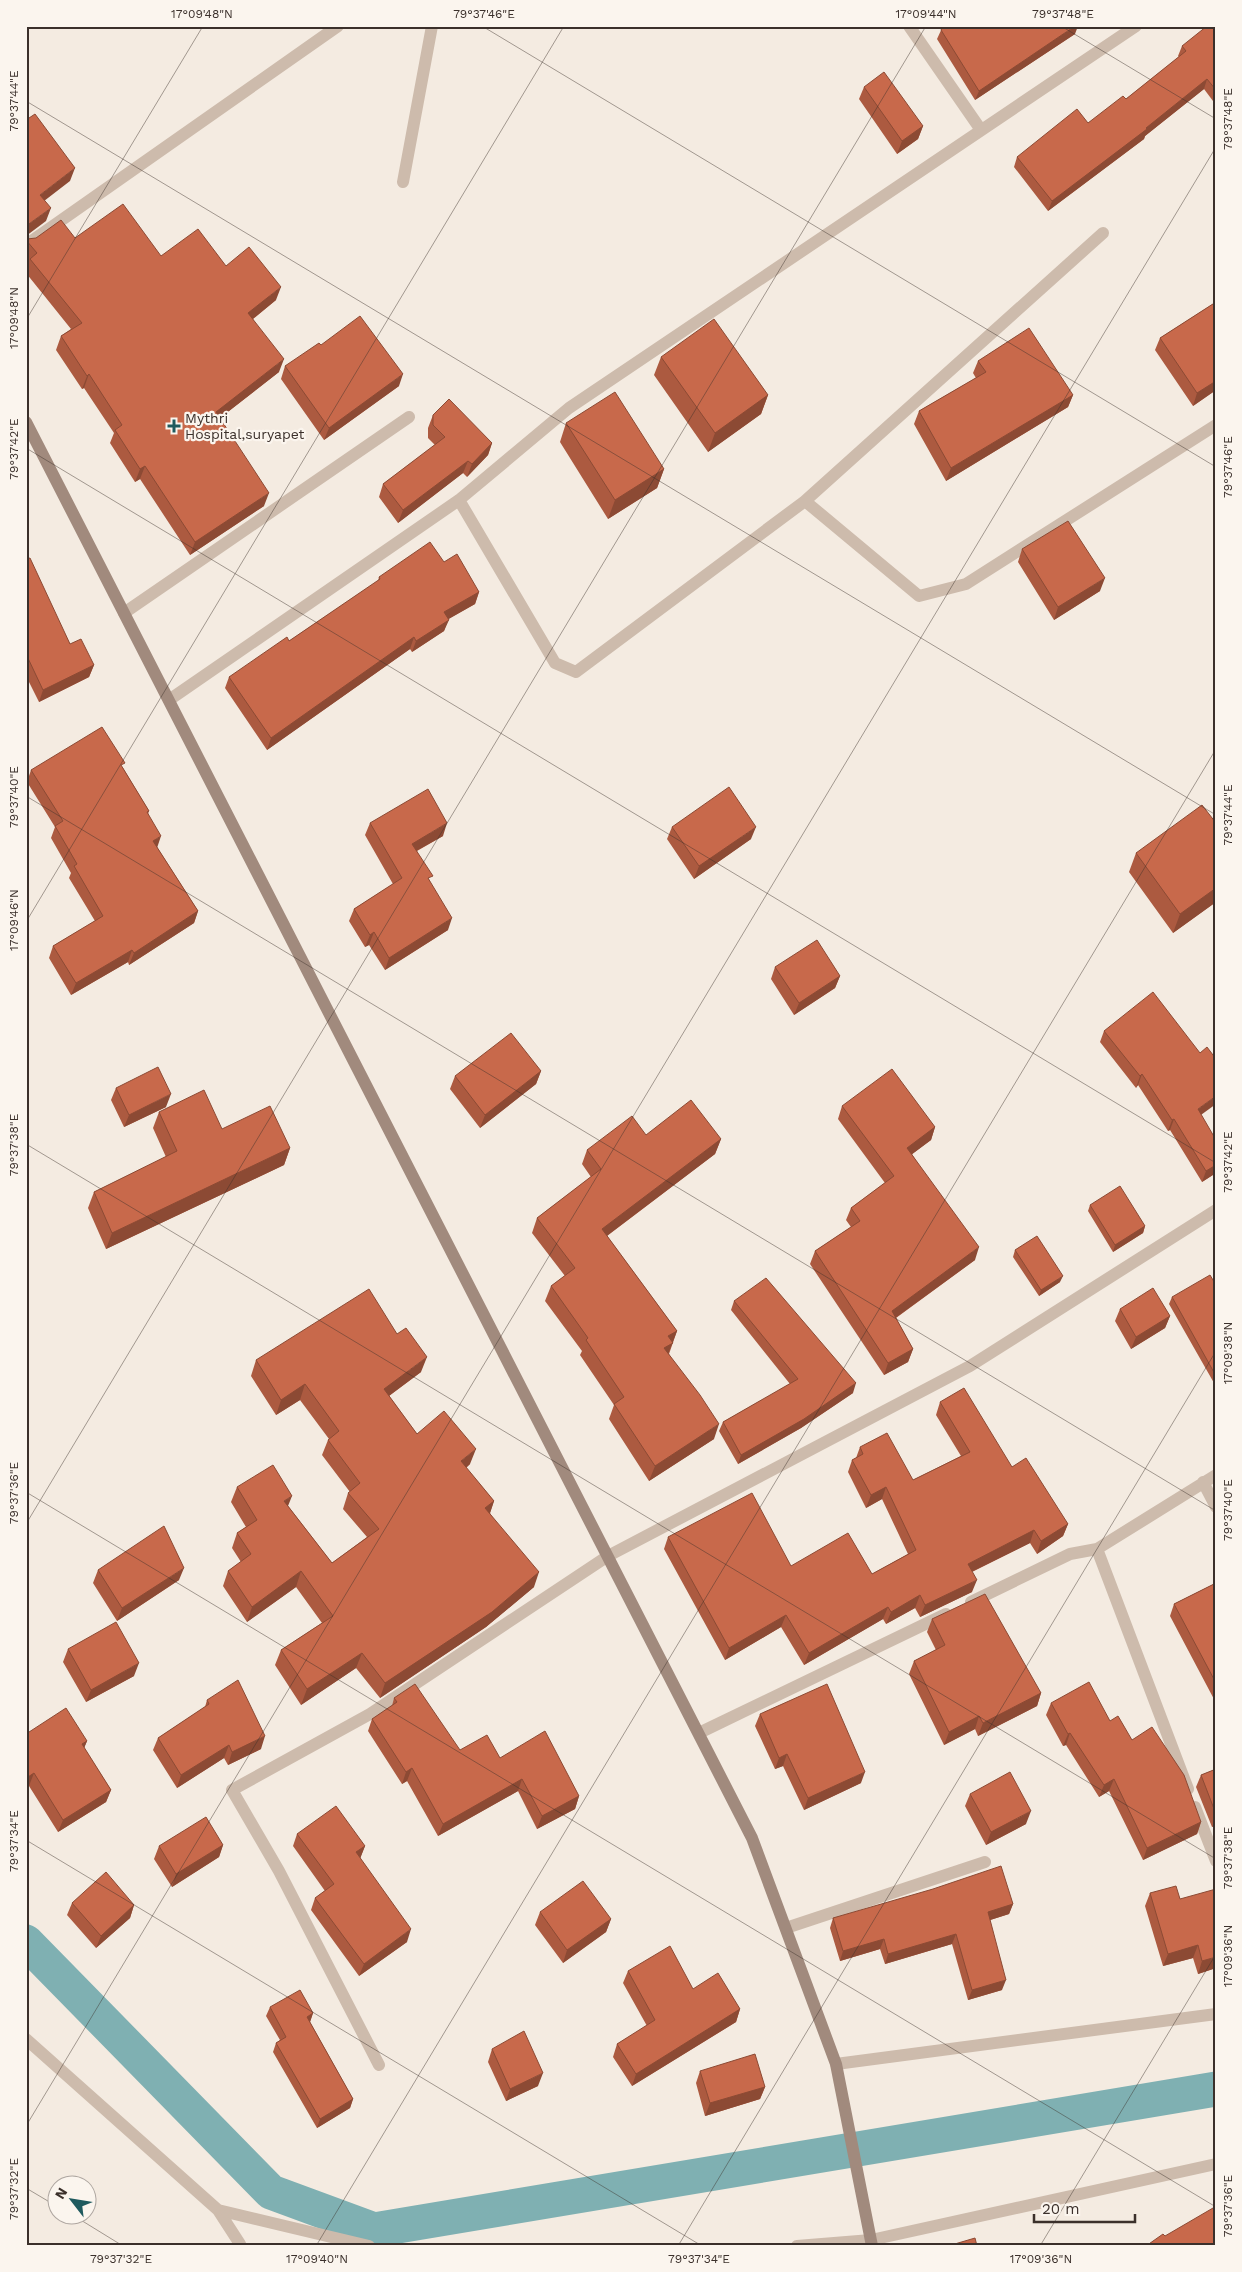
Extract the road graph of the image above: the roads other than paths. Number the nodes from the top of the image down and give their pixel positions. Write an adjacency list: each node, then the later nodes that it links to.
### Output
1 (338, 26): 8 (street)
2 (432, 26): 6 (street)
3 (909, 26): 5 (street)
4 (1136, 26): 5 (street)
5 (981, 130): 12 (street)
6 (403, 182)
7 (1103, 233): 13 (street)
8 (26, 245)
9 (409, 417): 14 (street)
10 (26, 422): 14 (main road)
11 (1216, 425): 13 (street)
12 (459, 500): 13 (street); 15 (street)
13 (805, 501)
14 (124, 613): 15 (main road)
15 (168, 700): 21 (main road)
16 (1216, 1210): 21 (street)
17 (1216, 1475): 18 (street)
18 (1203, 1482): 19 (street); 20 (street)
19 (1216, 1507)
20 (1097, 1549): 22 (street); 23 (street)
21 (608, 1556): 22 (main road); 29 (street)
22 (699, 1733): 25 (main road)
23 (1216, 1861)
24 (985, 1862): 25 (street)
25 (786, 1928): 28 (main road)
26 (1216, 2014): 28 (street)
27 (26, 2039): 31 (street)
28 (836, 2064): 32 (main road)
29 (379, 2065)
30 (1216, 2164): 32 (street)
31 (218, 2210): 33 (street); 34 (street)
32 (871, 2243): 35 (street)
33 (238, 2246)
34 (369, 2246)
35 (797, 2246)

